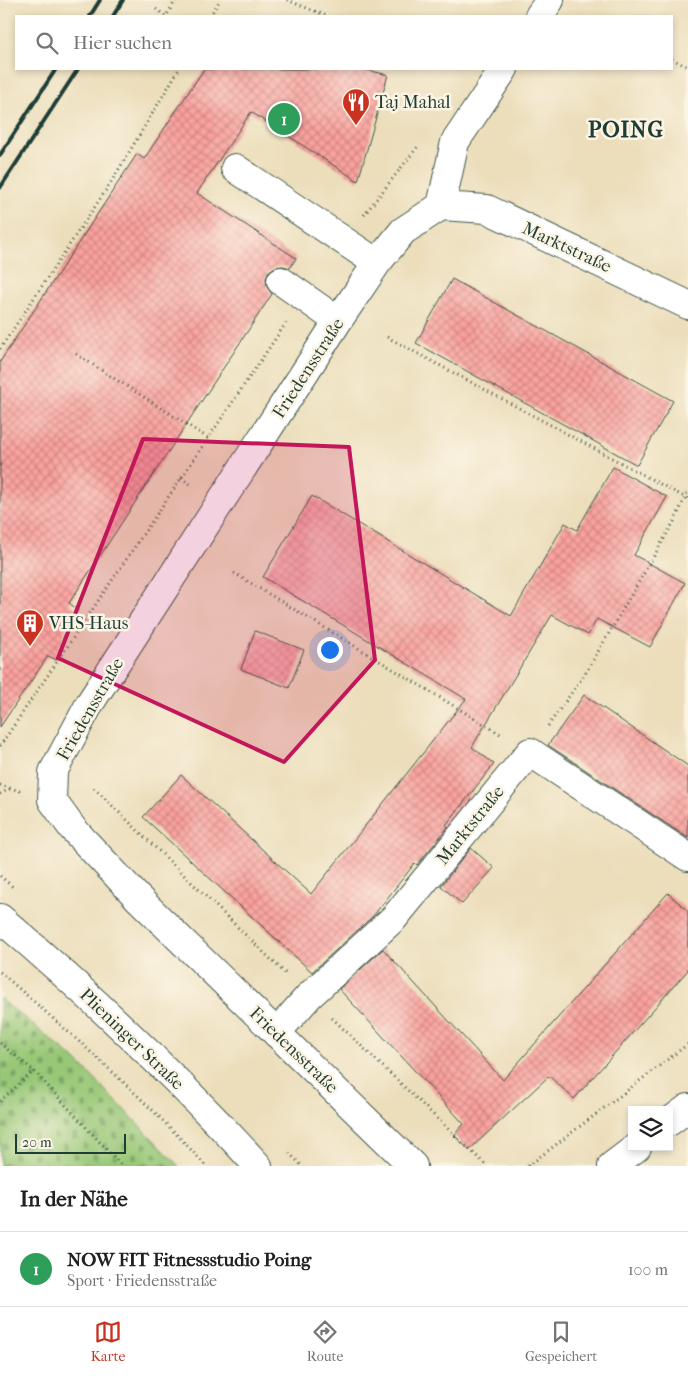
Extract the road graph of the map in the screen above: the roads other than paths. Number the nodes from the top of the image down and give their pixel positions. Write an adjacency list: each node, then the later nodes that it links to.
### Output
1 (550, 0): 2 (street)
2 (541, 15)
3 (503, 70): 5 (street)
4 (235, 168): 6 (street)
5 (440, 206): 6 (street, Friedensstraße); 8 (street, Marktstraße)
6 (377, 263): 9 (street, Friedensstraße)
7 (281, 281): 9 (street)
8 (688, 305)
9 (338, 321): 12 (street, Friedensstraße)
10 (688, 857): 12 (street, Marktstraße)
11 (0, 918): 16 (street, Plieninger Straße)
12 (276, 1033): 17 (street, Friedensstraße)
13 (688, 1108): 14 (street)
14 (673, 1119)
15 (632, 1151): 18 (street)
16 (258, 1166)
17 (413, 1166)
18 (612, 1166)

